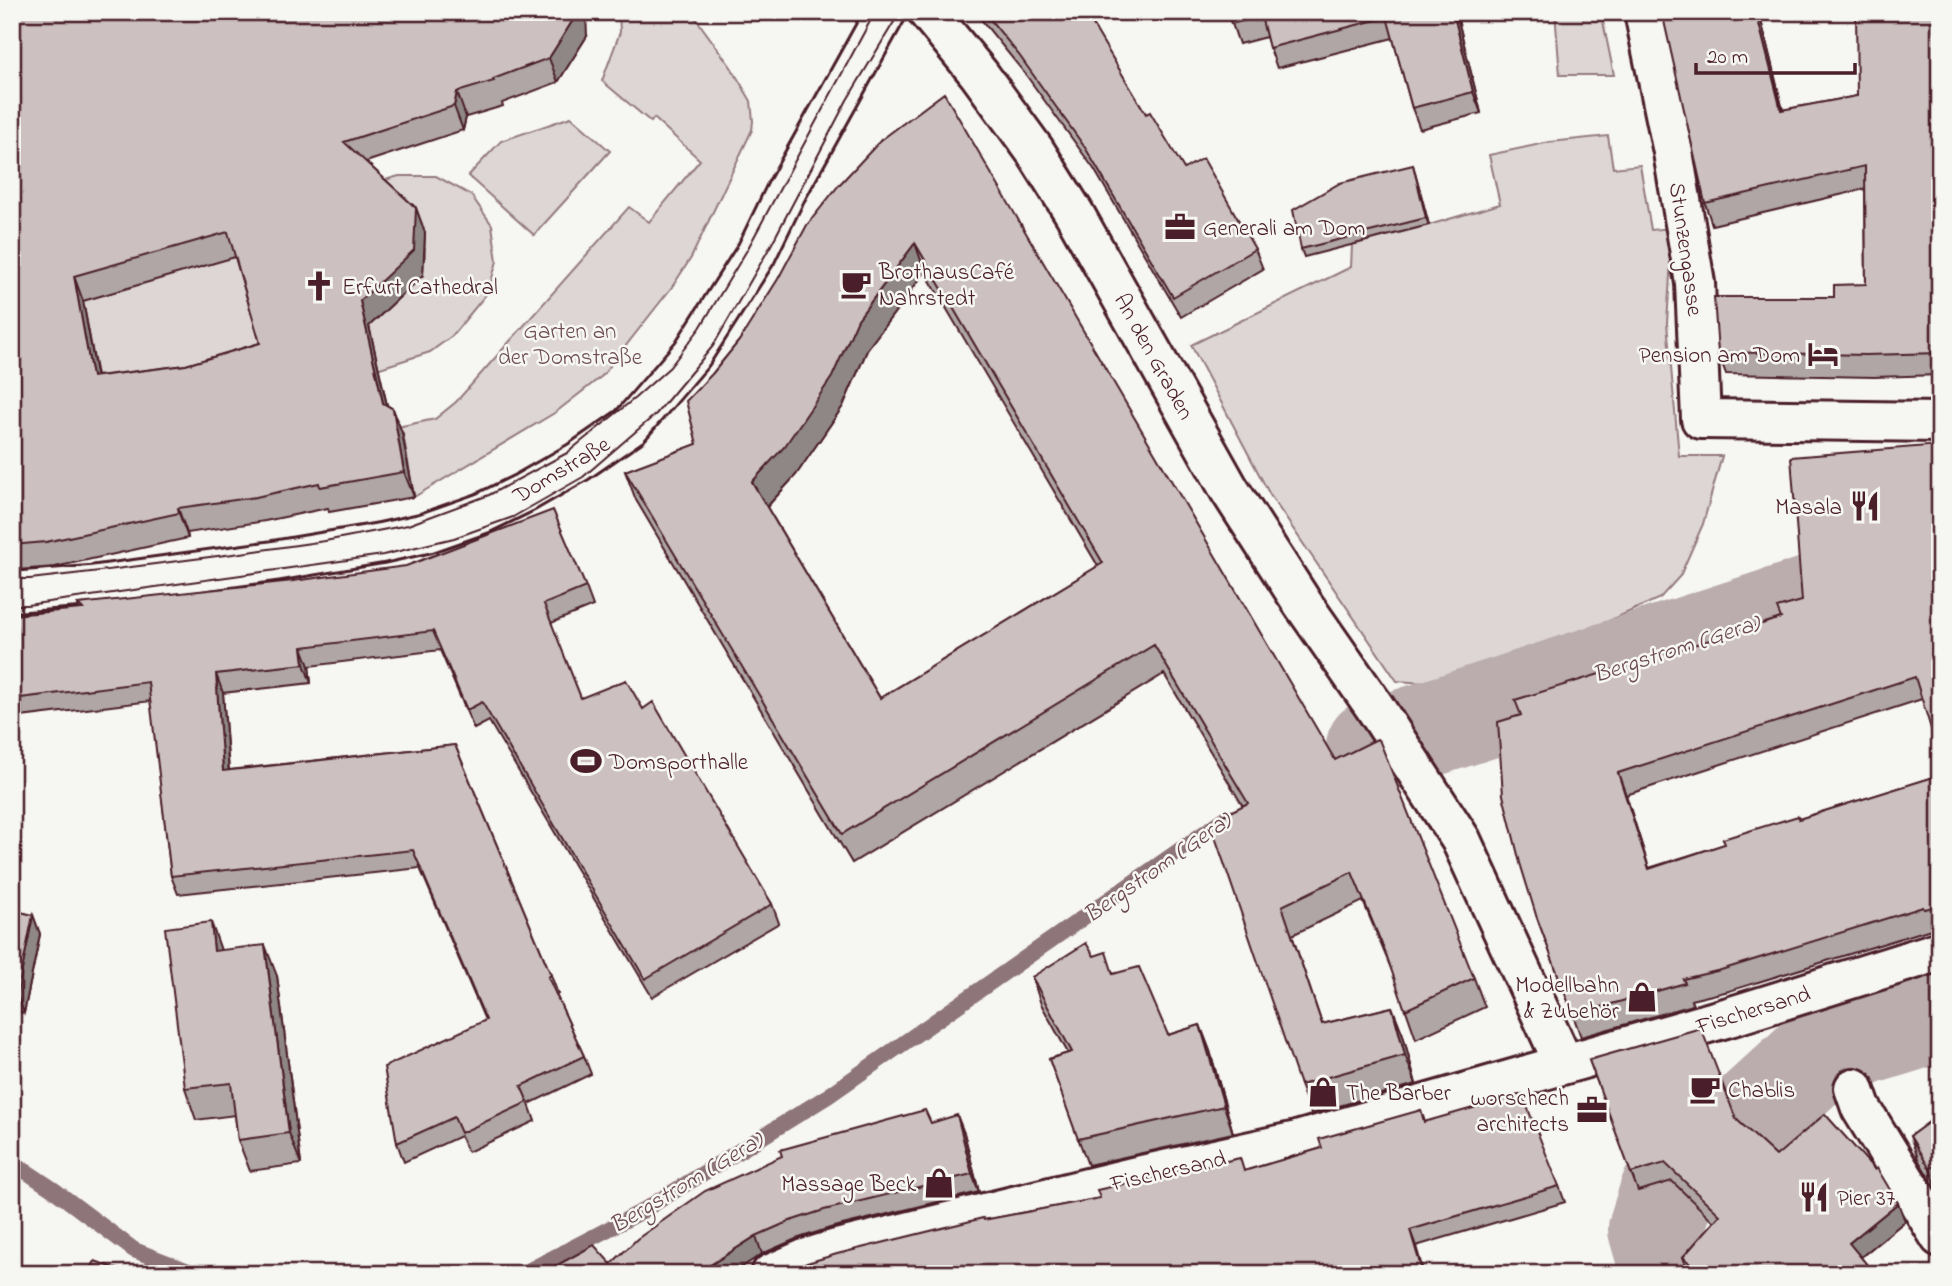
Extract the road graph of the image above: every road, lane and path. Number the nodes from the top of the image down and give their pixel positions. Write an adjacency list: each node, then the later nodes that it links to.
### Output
1 (886, 12): 5 (street, Domstraße)
2 (928, 12): 7 (street, An den Graden)
3 (1644, 12): 4 (street, Stunzengasse)
4 (1940, 422)
5 (12, 592)
6 (1940, 951): 7 (street, Fischersand)
7 (1564, 1064): 10 (street, Fischersand)
8 (1854, 1088): 9 (street)
9 (1940, 1237)
10 (771, 1274)

